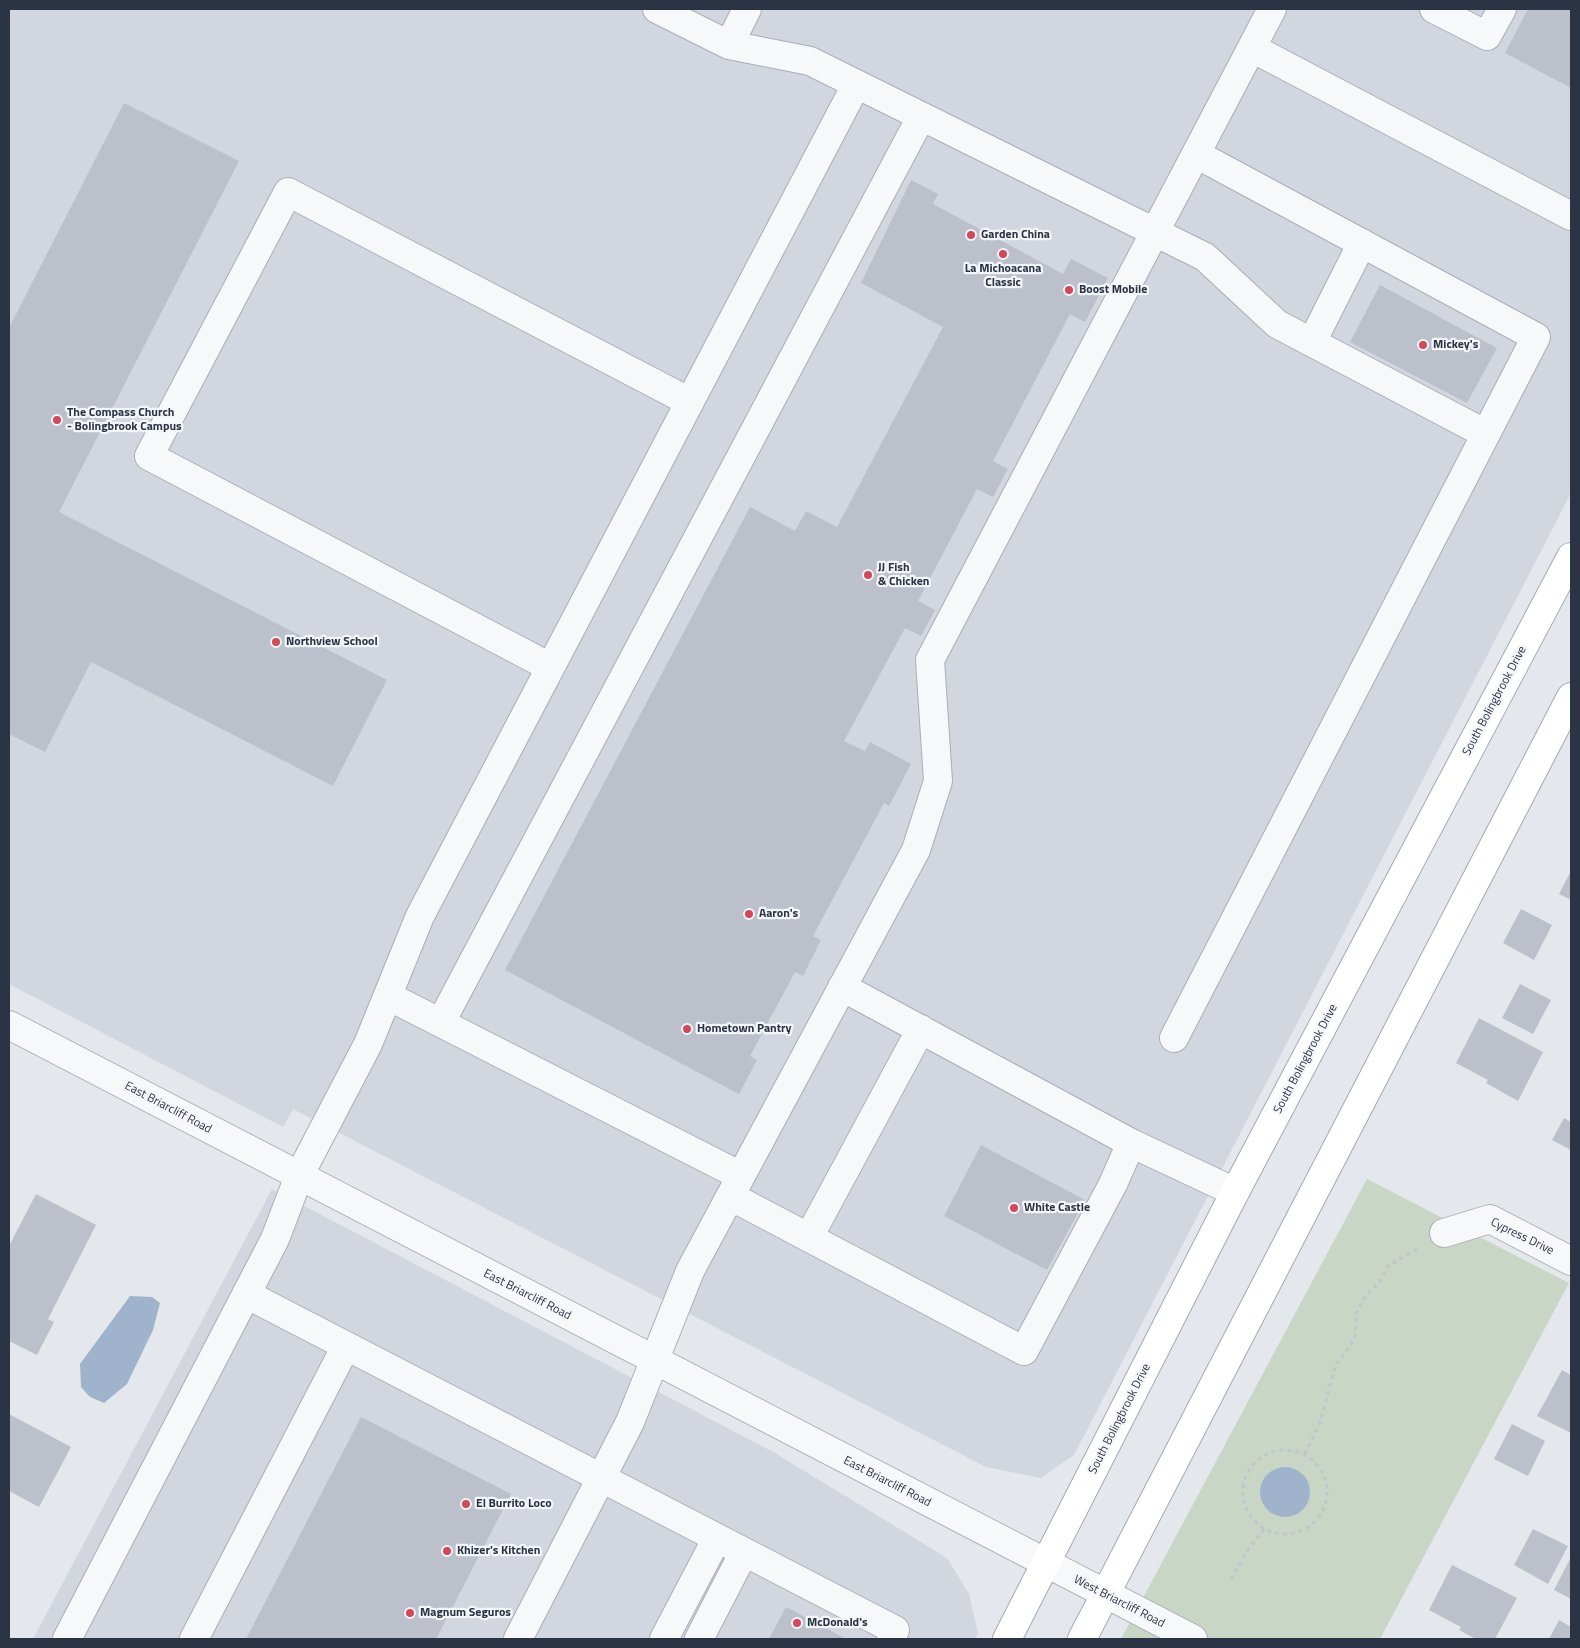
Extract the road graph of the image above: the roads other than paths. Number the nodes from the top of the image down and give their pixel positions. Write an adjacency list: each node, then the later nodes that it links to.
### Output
1 (657, 9): 6 (street)
2 (747, 9): 6 (street)
3 (1272, 9): 7 (street)
4 (1434, 9): 5 (street)
5 (1502, 9)
6 (729, 45): 8 (street)
7 (1252, 48): 10 (street); 11 (street)
8 (856, 85): 9 (street); 15 (street)
9 (921, 117): 12 (street); 22 (street)
10 (1196, 154): 12 (street); 13 (street)
11 (1571, 216)
12 (1154, 233): 14 (street); 20 (street)
13 (1362, 243): 14 (street); 16 (street)
14 (1312, 342): 16 (street)
15 (690, 402): 18 (street); 18 (street)
16 (1486, 434): 25 (street)
17 (1571, 557): 29 (main road, South Bolingbrook Drive)
18 (550, 667): 21 (street)
19 (1571, 697): 40 (main road)
20 (842, 987): 24 (street); 28 (street)
21 (388, 996): 22 (street); 27 (street)
22 (441, 1022): 28 (street)
23 (9, 1026): 27 (street, East Briarcliff Road)
24 (921, 1029): 26 (street); 31 (street)
25 (1174, 1038)
26 (1131, 1143): 29 (street); 31 (street)
27 (298, 1176): 33 (street); 35 (street, East Briarcliff Road)
28 (736, 1186): 31 (street); 35 (street)
29 (1235, 1192): 39 (main road, South Bolingbrook Drive)
30 (1444, 1232): 32 (street, Cypress Drive)
31 (809, 1237)
32 (1571, 1261)
33 (246, 1294): 34 (street); 42 (street)
34 (346, 1346): 36 (street); 43 (street)
35 (654, 1361): 36 (street); 39 (street, East Briarcliff Road)
36 (601, 1477): 37 (street); 44 (street)
37 (717, 1538): 38 (street); 45 (street)
38 (744, 1552): 41 (street); 46 (street)
39 (1046, 1565): 40 (street, West Briarcliff Road); 48 (main road, South Bolingbrook Drive)
40 (1105, 1595): 49 (main road); 50 (street, West Briarcliff Road)
41 (866, 1629): 47 (street)
42 (67, 1639)
43 (194, 1639)
44 (518, 1639)
45 (664, 1639)
46 (699, 1639)
47 (891, 1639)
48 (1006, 1639)
49 (1082, 1639)
50 (1193, 1639)

